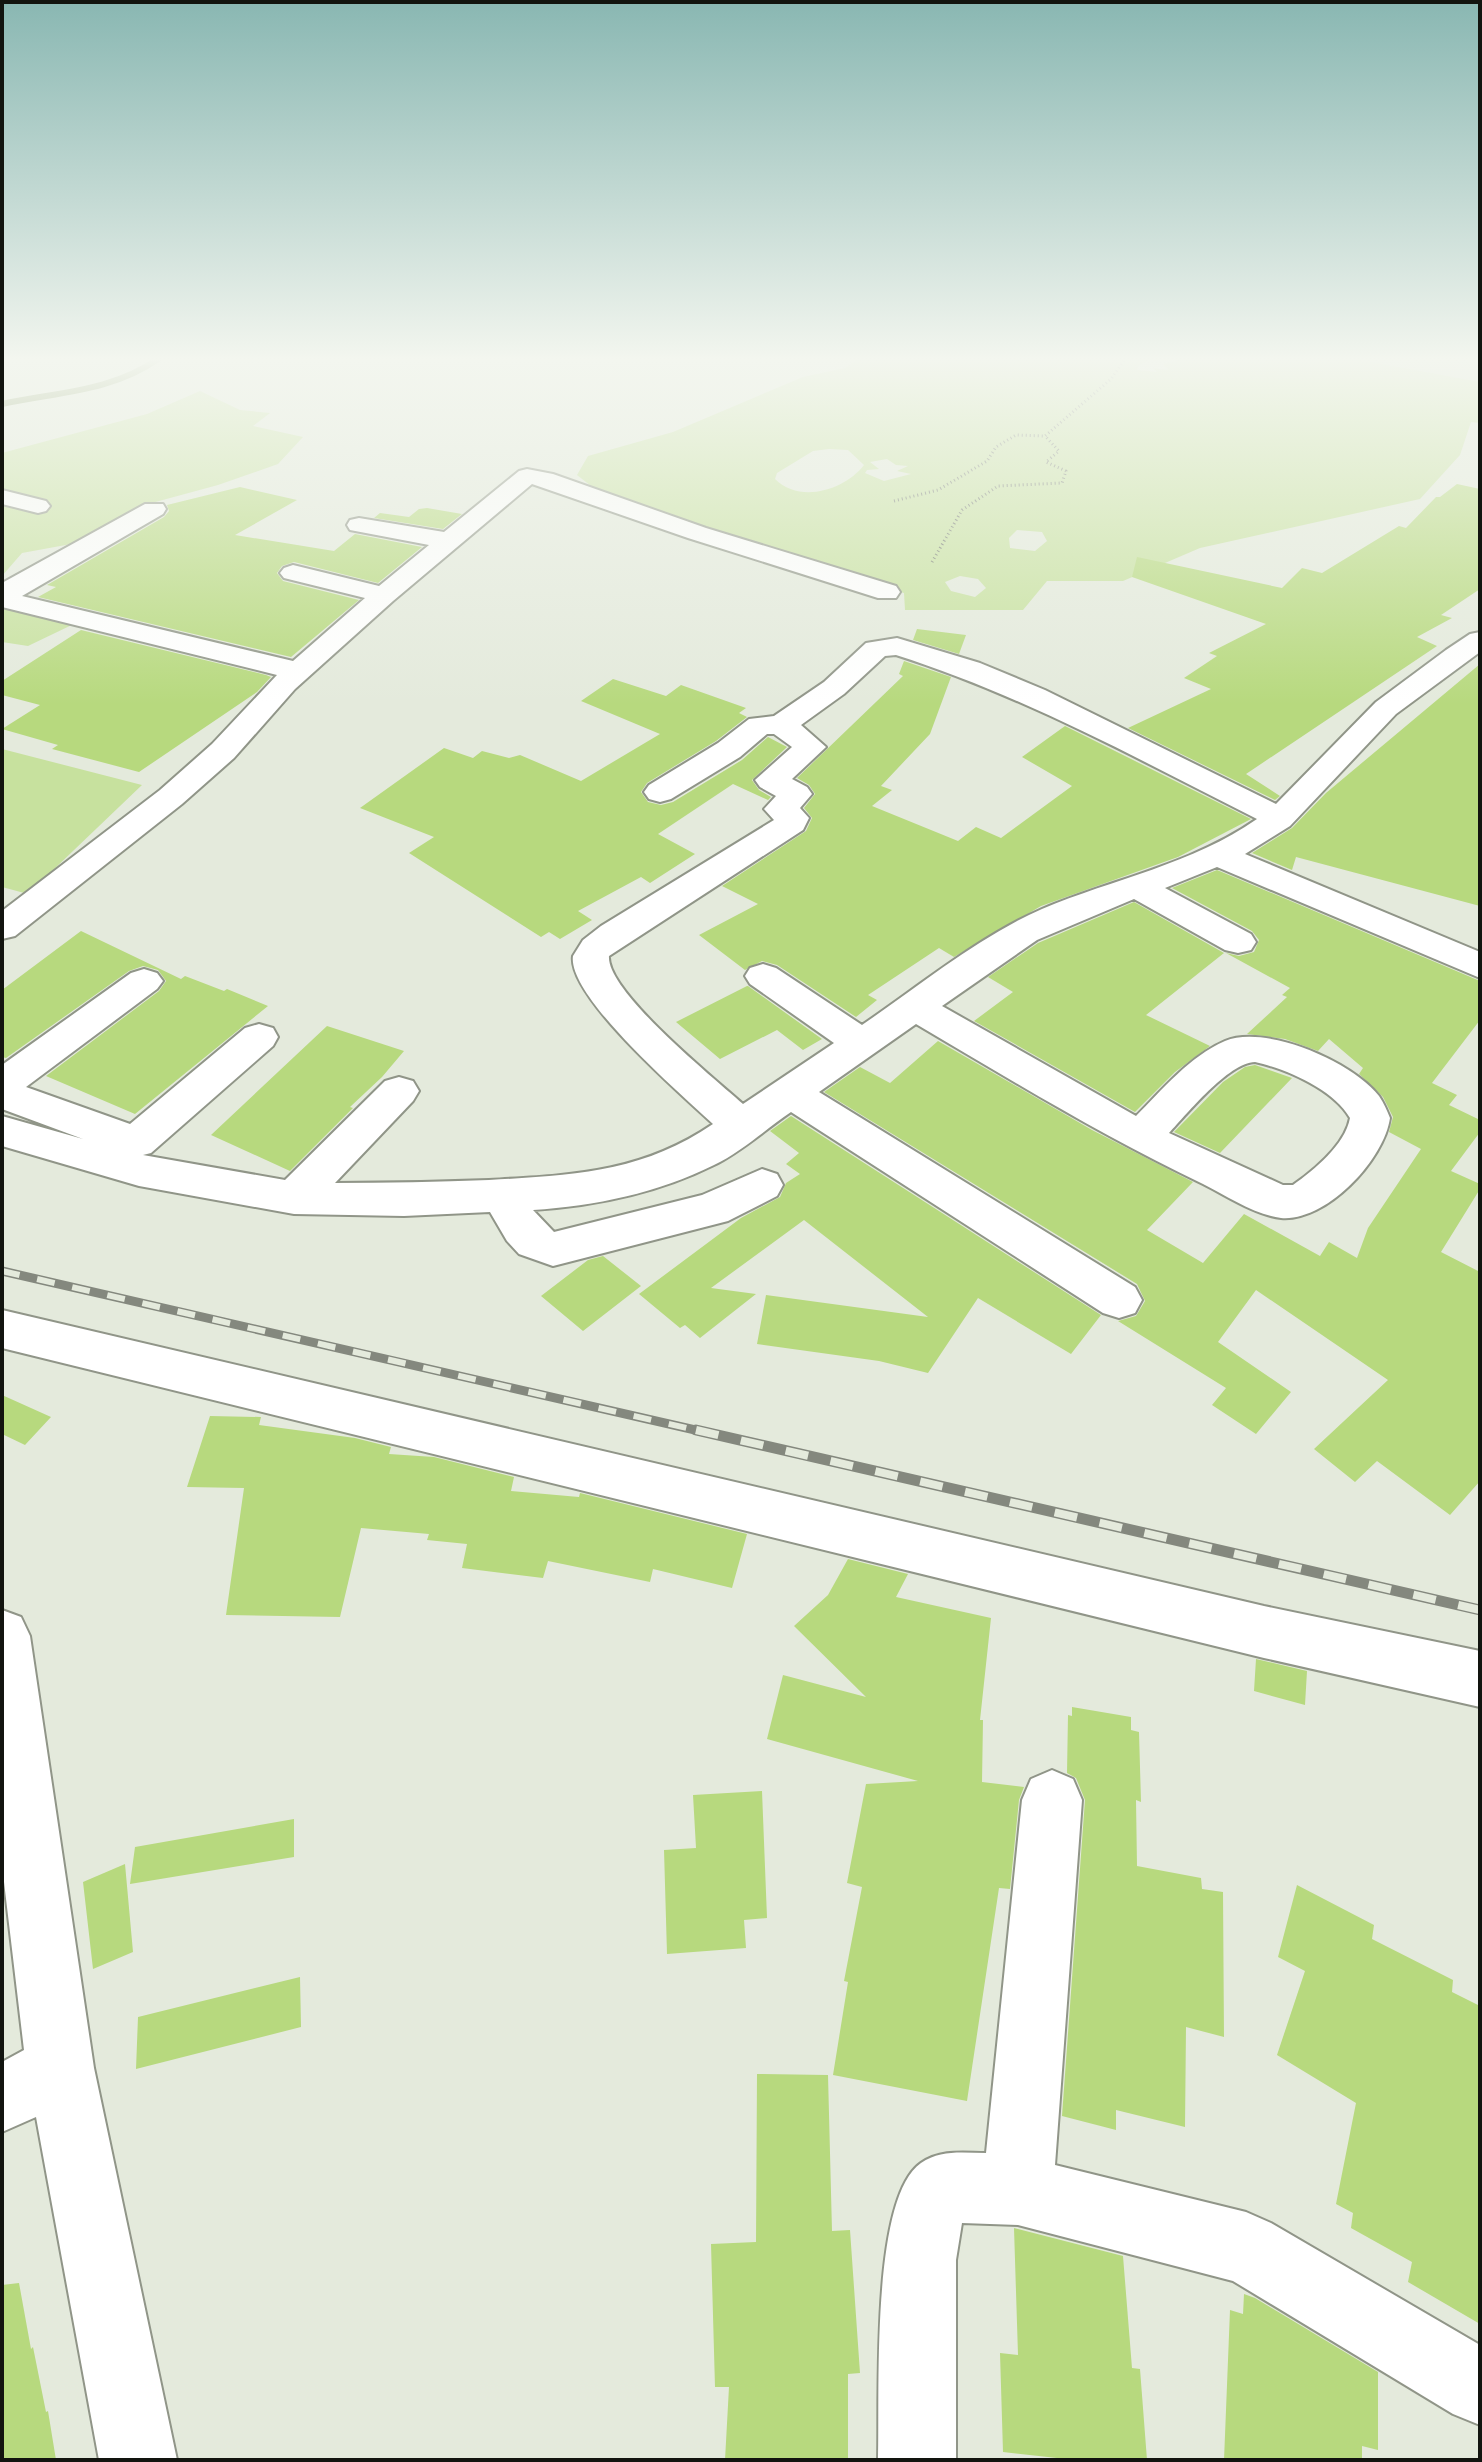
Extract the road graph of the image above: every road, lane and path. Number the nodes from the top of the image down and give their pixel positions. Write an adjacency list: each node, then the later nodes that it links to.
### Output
1 (965, 474): 4 (path)
2 (1065, 474): 9 (path)
3 (2, 497): 5 (street)
4 (894, 501)
5 (38, 506)
6 (154, 509): 11 (street)
7 (359, 525): 8 (street)
8 (450, 541): 12 (street); 13 (street)
9 (932, 562)
10 (293, 573): 13 (street)
11 (5, 592): 15 (street)
12 (887, 592)
13 (384, 595): 15 (street)
14 (1478, 642): 18 (street)
15 (298, 671): 21 (street)
16 (781, 725): 17 (street); 18 (street); 33 (street)
17 (660, 792)
18 (1278, 817): 19 (street)
19 (1217, 855): 20 (street); 23 (street)
20 (1138, 887): 22 (street); 26 (street)
21 (2, 928)
22 (1238, 942)
23 (1480, 966)
24 (763, 976): 28 (street)
25 (144, 981): 29 (street)
26 (917, 1008): 28 (street); 35 (street)
27 (259, 1037): 36 (street)
28 (863, 1044): 31 (street)
29 (2, 1085)
30 (399, 1091): 39 (street)
31 (791, 1093): 33 (street); 40 (street)
32 (2, 1094): 36 (street)
33 (741, 1126): 38 (street)
34 (2, 1131): 36 (street)
35 (1140, 1137): 35 (street)
36 (138, 1156): 39 (street)
37 (762, 1185): 38 (street)
38 (504, 1195): 39 (street)
39 (294, 1198)
40 (1119, 1300)
41 (2, 1329): 43 (street)
42 (2, 1636): 45 (street)
43 (1480, 1679)
44 (1052, 1800): 46 (street)
45 (31, 2083): 48 (street)
46 (1018, 2190): 47 (street); 49 (street)
47 (1480, 2387)
48 (138, 2460)
49 (917, 2460)

